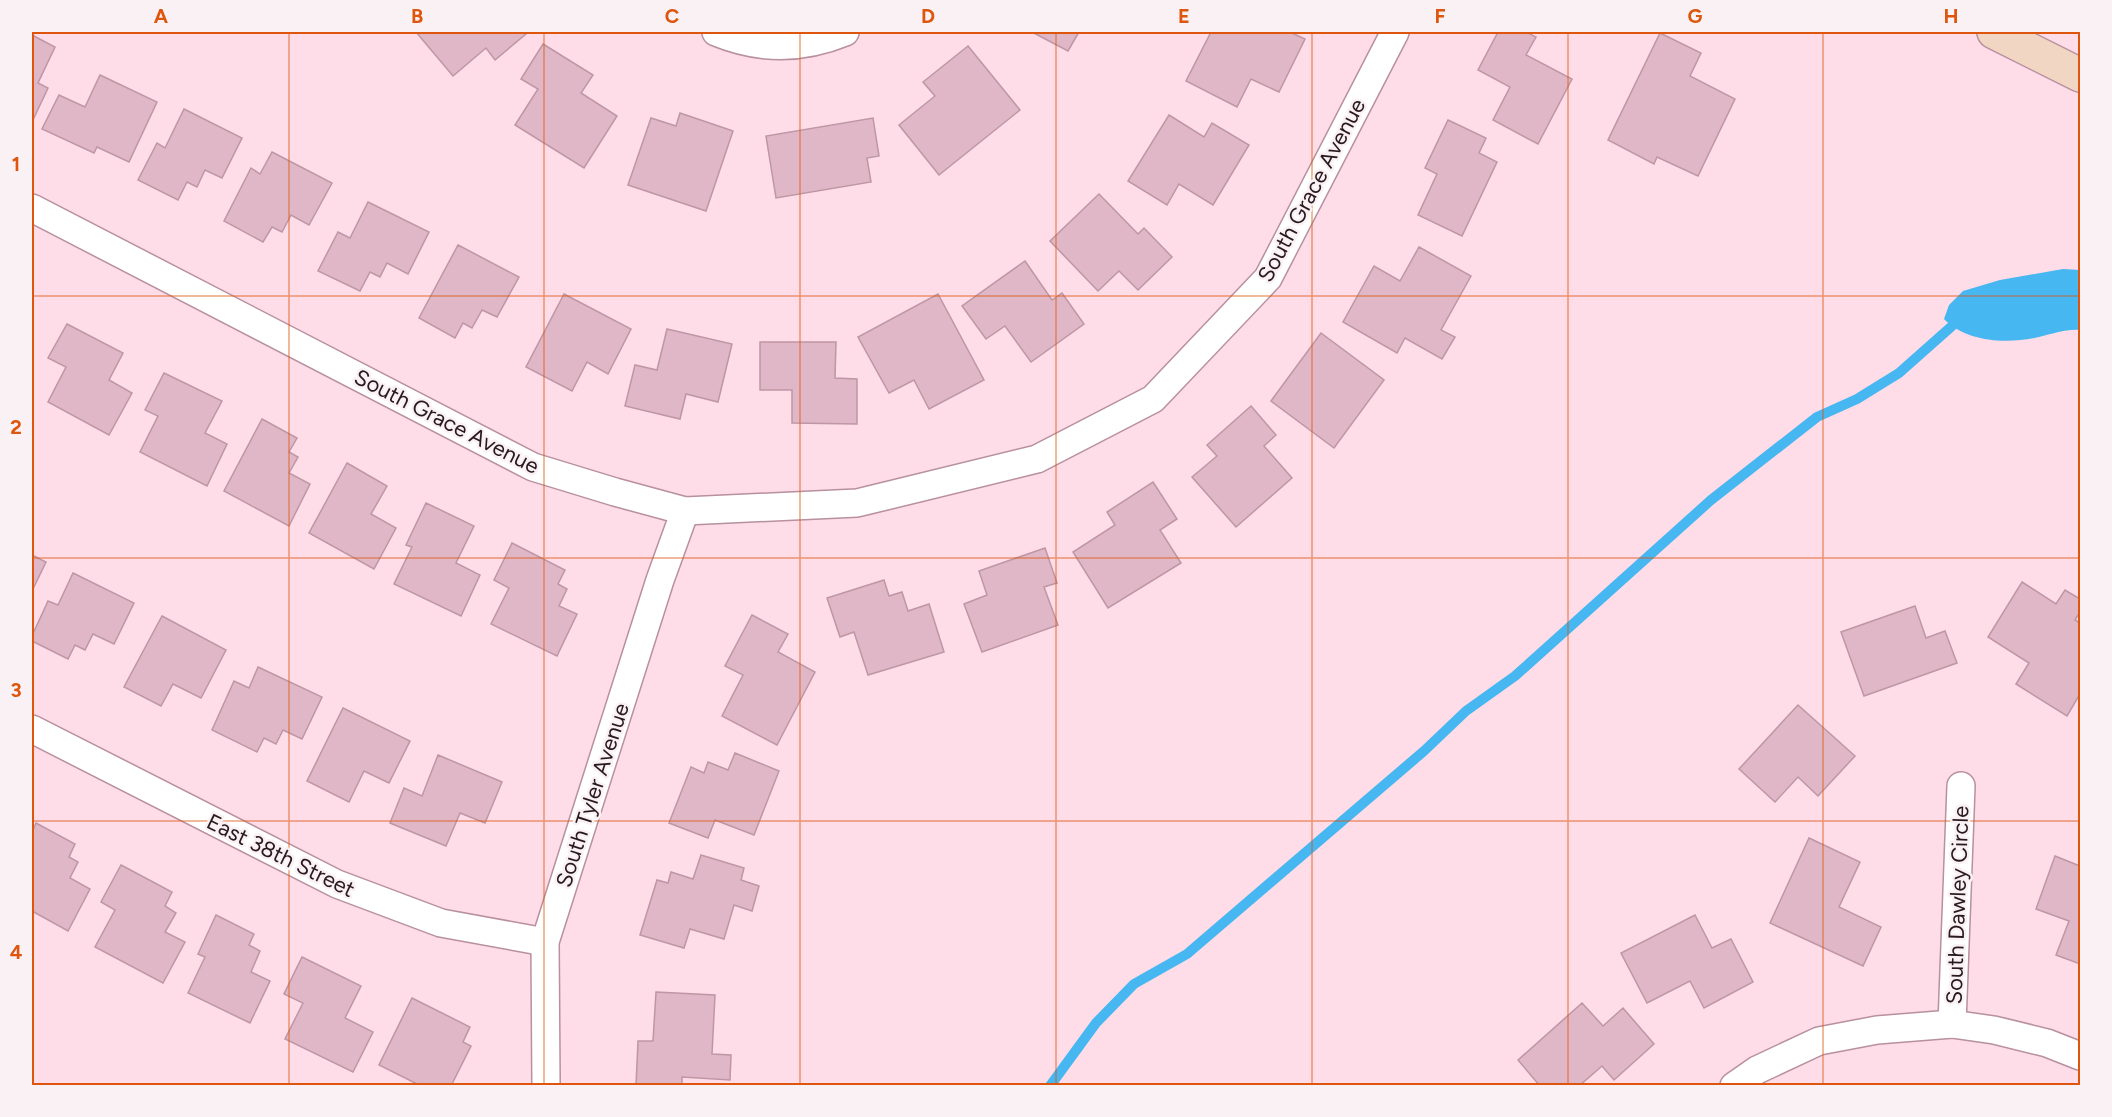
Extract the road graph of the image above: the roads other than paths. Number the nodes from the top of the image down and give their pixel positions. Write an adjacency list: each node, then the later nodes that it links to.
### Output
1 (716, 32): 2 (street)
2 (844, 32)
3 (1395, 32): 7 (street, South Grace Avenue)
4 (1994, 32): 5 (street)
5 (2080, 75)
6 (32, 208): 7 (street, South Grace Avenue)
7 (684, 511): 10 (street, South Tyler Avenue)
8 (32, 729): 10 (street, East 38th Street)
9 (1961, 786): 11 (street, South Dawley Circle)
10 (545, 942): 13 (street, South Tyler Avenue)
11 (1952, 1024): 12 (street); 14 (street)
12 (2080, 1056)
13 (546, 1086)
14 (1734, 1086)

